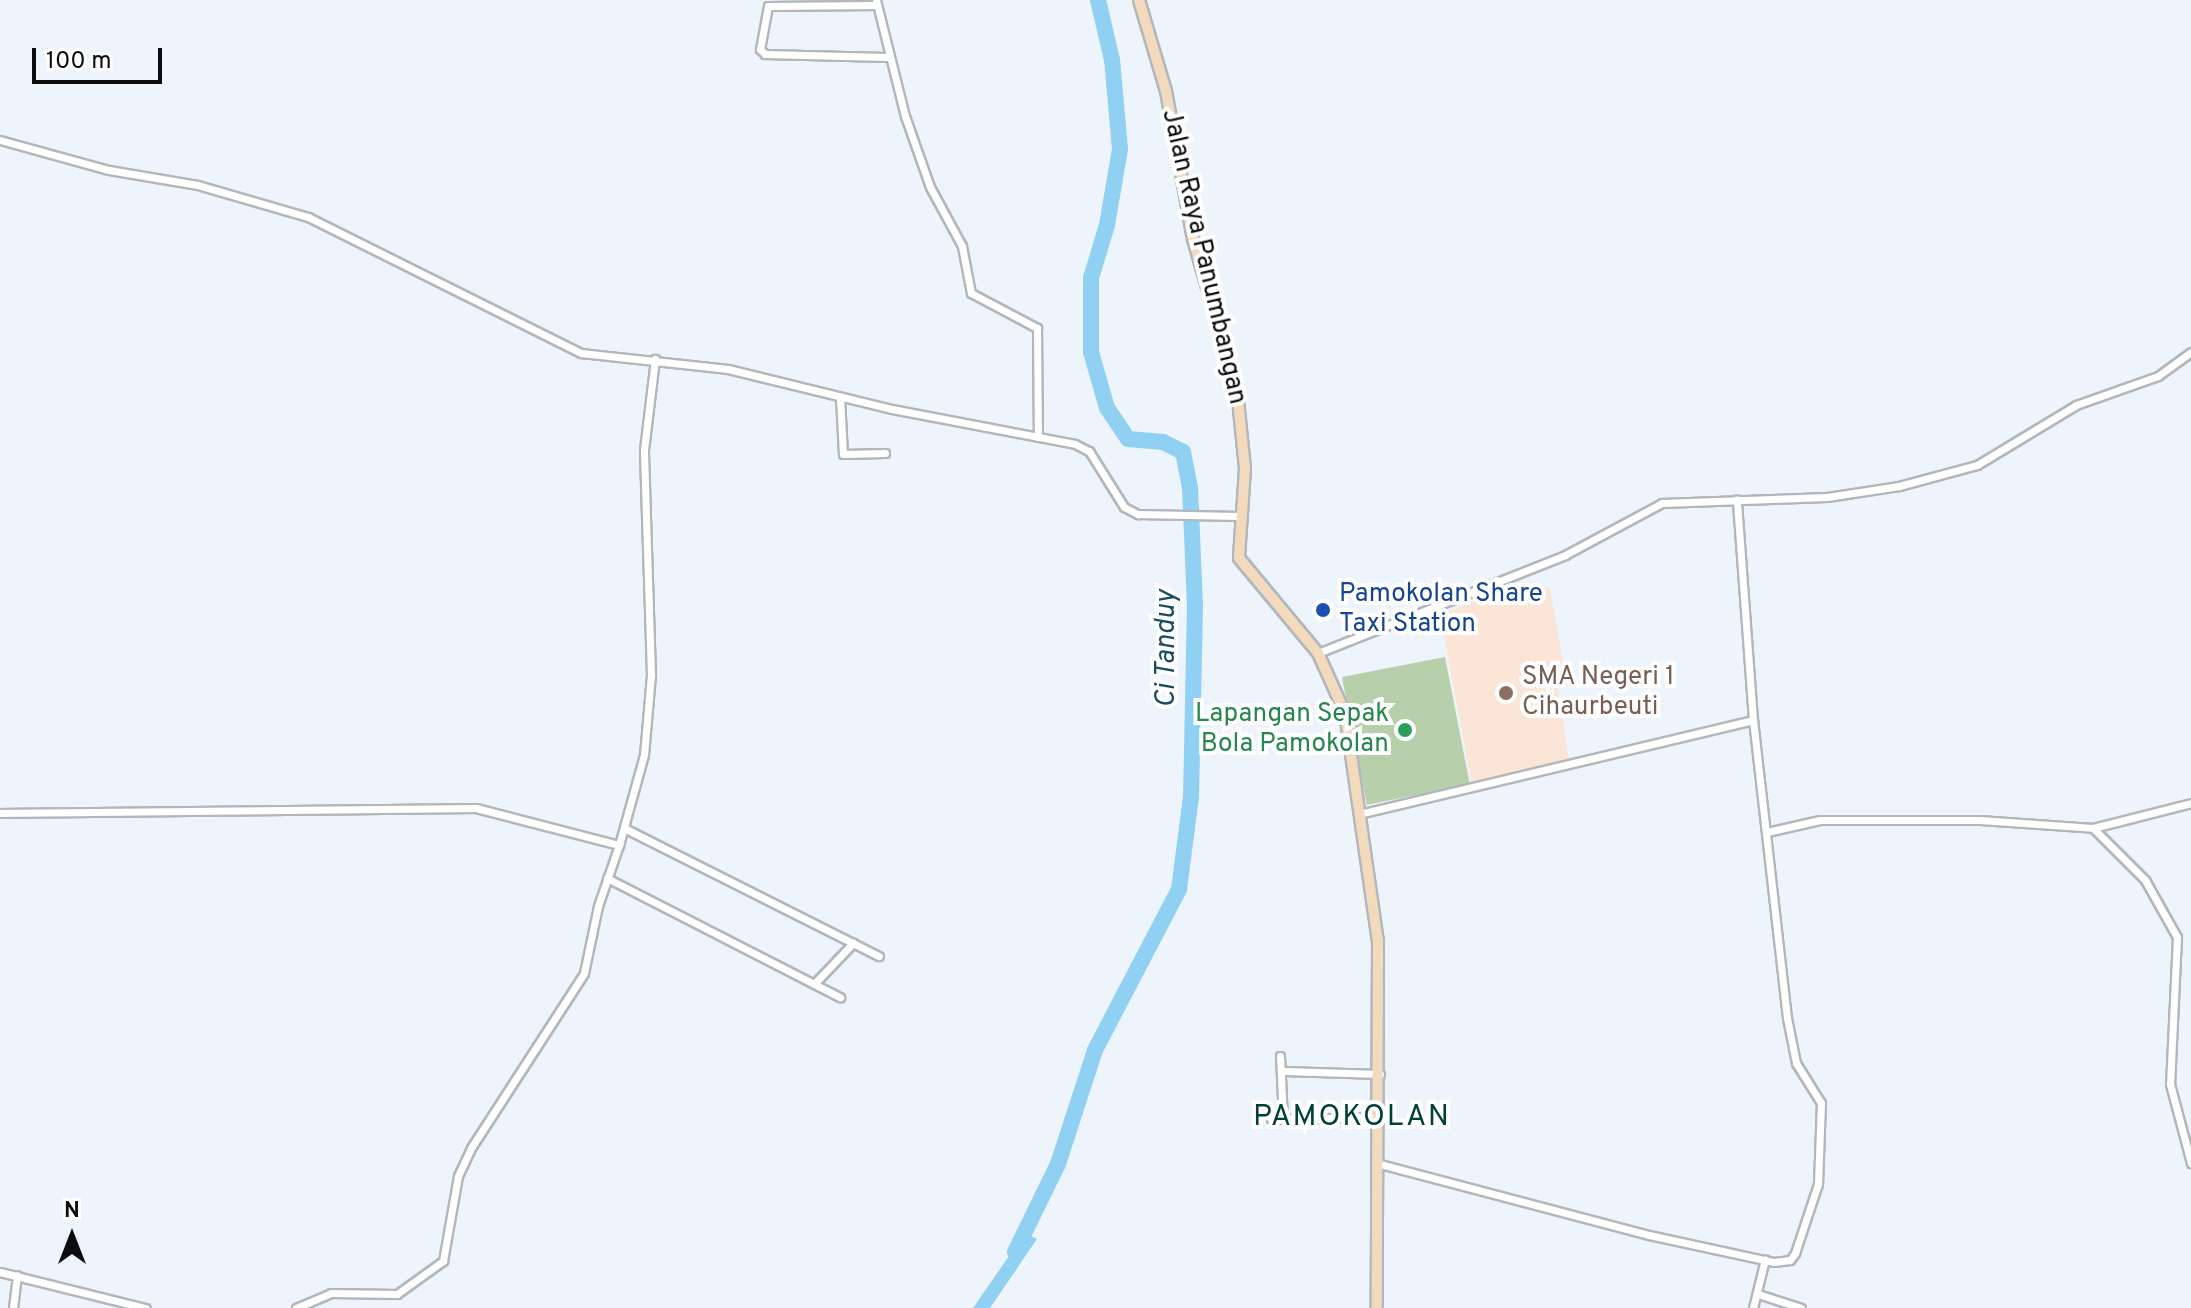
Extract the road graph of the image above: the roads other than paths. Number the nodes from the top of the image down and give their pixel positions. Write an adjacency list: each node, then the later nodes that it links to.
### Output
1 (1139, 0): 11 (main road, Jalan Raya Panumbangan)
2 (876, 3): 3 (street); 3 (street)
3 (887, 57): 8 (street)
4 (0, 140): 6 (street)
5 (2191, 352): 10 (street)
6 (655, 359): 7 (street); 18 (street)
7 (840, 397): 8 (street); 9 (street)
8 (1038, 437): 11 (street)
9 (885, 453)
10 (1737, 500): 12 (street); 13 (street)
11 (1239, 516): 12 (main road, Jalan Raya Panumbangan)
12 (1318, 653): 16 (main road, Jalan Raya Panumbangan)
13 (1753, 720): 16 (street); 19 (street)
14 (2191, 803): 17 (street)
15 (0, 813): 20 (street)
16 (1363, 813): 28 (main road, Jalan Raya Panumbangan)
17 (2093, 828): 19 (street); 32 (street)
18 (626, 829): 20 (street); 22 (street)
19 (1767, 832): 34 (street)
20 (619, 845): 21 (street)
21 (607, 878): 24 (street); 38 (street)
22 (853, 943): 23 (street); 24 (street)
23 (879, 956)
24 (814, 984): 25 (street)
25 (840, 997)
26 (1280, 1056): 27 (street)
27 (1284, 1071): 28 (street); 31 (street)
28 (1380, 1074): 29 (main road, Jalan Raya Panumbangan)
29 (1380, 1117): 31 (street); 33 (main road, Jalan Raya Panumbangan)
30 (1271, 1119): 31 (street)
31 (1283, 1119)
32 (2191, 1163)
33 (1380, 1164): 34 (street); 41 (main road, Jalan Raya Panumbangan)
34 (1765, 1259): 37 (street)
35 (0, 1272): 36 (street)
36 (17, 1275): 39 (street); 40 (street)
37 (1758, 1294): 42 (street); 43 (street)
38 (301, 1307)
39 (13, 1308)
40 (146, 1308)
41 (1377, 1308)
42 (1753, 1308)
43 (1801, 1308)

